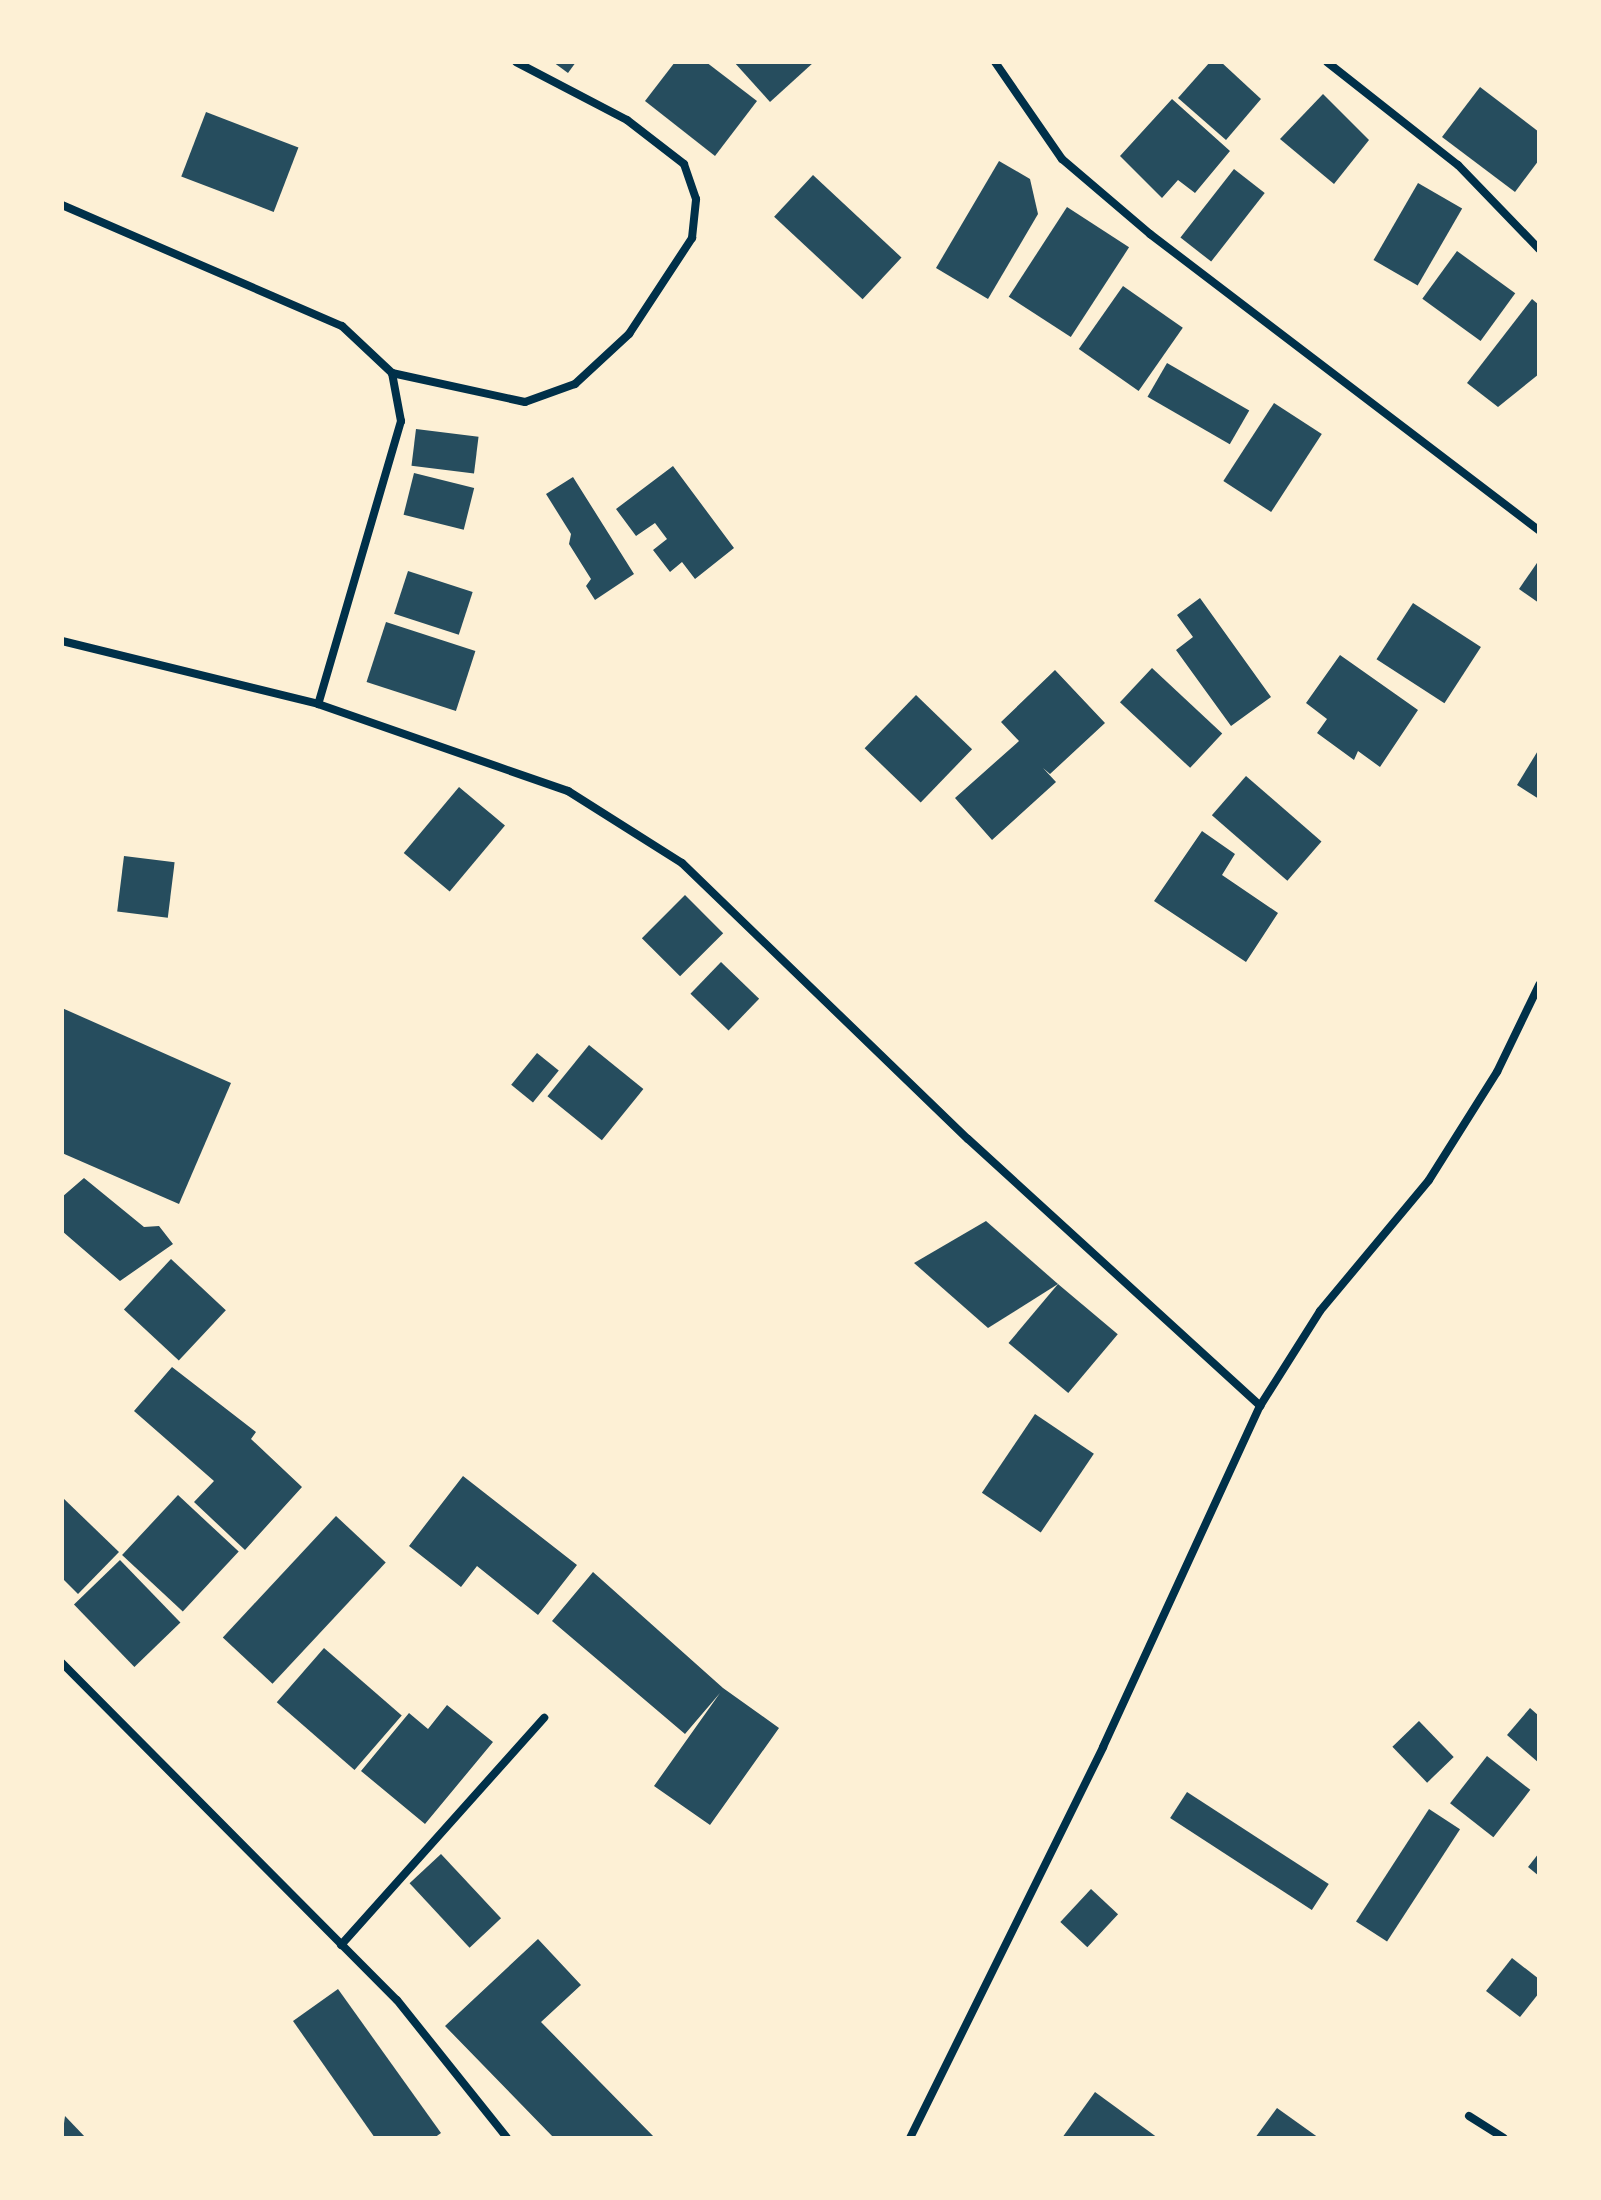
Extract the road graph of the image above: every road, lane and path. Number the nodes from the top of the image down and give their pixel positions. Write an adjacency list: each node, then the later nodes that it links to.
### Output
1 (516, 62): 6 (street)
2 (995, 62): 7 (street)
3 (1327, 62): 5 (street)
4 (62, 205): 6 (street)
5 (1539, 249)
6 (392, 373): 9 (street)
7 (1539, 530)
8 (62, 641): 9 (street)
9 (318, 704): 11 (street)
10 (1539, 985): 11 (street)
11 (1260, 1406): 17 (street)
12 (62, 1663): 14 (street)
13 (544, 1718): 14 (street)
14 (341, 1945): 16 (street)
15 (1469, 2116): 18 (street)
16 (507, 2138)
17 (910, 2138)
18 (1504, 2138)

